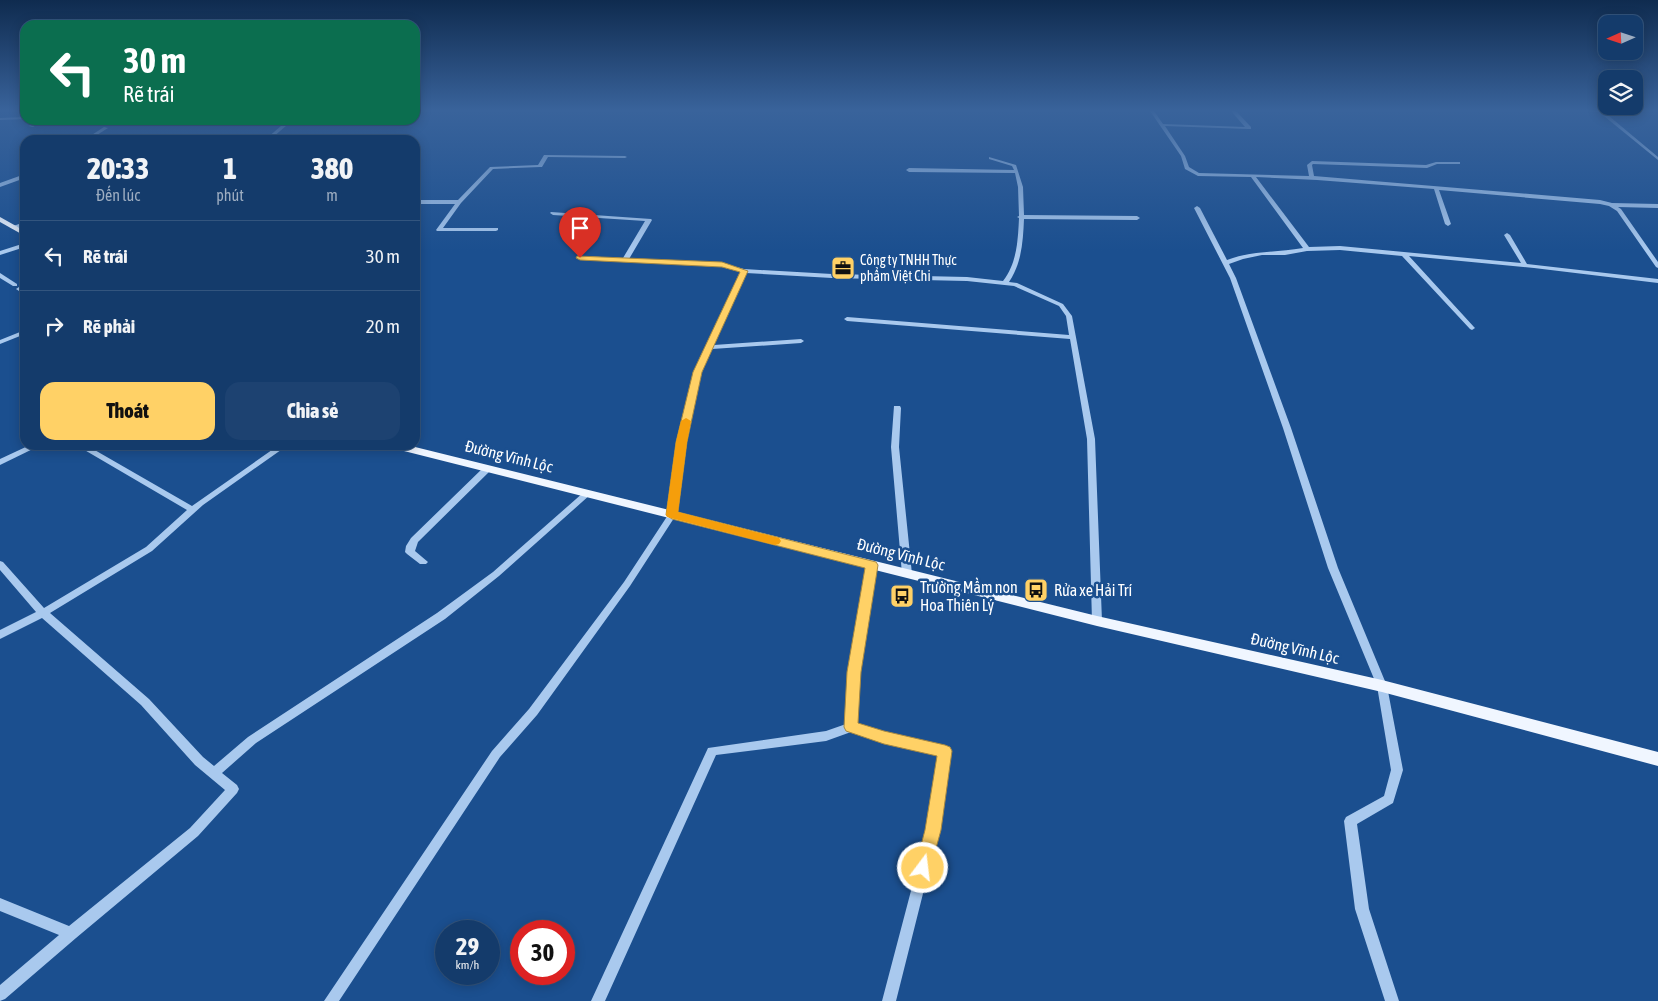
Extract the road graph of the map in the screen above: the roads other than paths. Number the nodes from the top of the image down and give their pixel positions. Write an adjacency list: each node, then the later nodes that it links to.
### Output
1 (545, 158): 13 (street)
2 (991, 158): 6 (street)
3 (1183, 158): 7 (street)
4 (1458, 163): 9 (street)
5 (909, 170): 6 (street)
6 (1018, 172): 18 (street)
7 (1252, 175): 9 (street); 28 (street)
8 (20, 178): 10 (street)
9 (1312, 178): 11 (street)
10 (0, 185)
11 (1436, 188): 14 (street); 21 (street)
12 (420, 202): 13 (street)
13 (459, 202): 24 (street)
14 (1611, 205): 15 (street); 35 (street)
15 (1658, 206)
16 (1198, 208): 33 (street)
17 (553, 213): 32 (street)
18 (1020, 217): 19 (street); 39 (street)
19 (1137, 218)
20 (0, 219): 23 (main road)
21 (1448, 224)
22 (20, 225): 23 (street)
23 (13, 227): 25 (main road)
24 (496, 229)
25 (20, 231)
26 (1507, 235): 34 (street)
27 (20, 247): 29 (street)
28 (1307, 249): 30 (street); 33 (street)
29 (0, 253)
30 (1404, 254): 34 (street); 42 (street)
31 (580, 258): 32 (street)
32 (625, 260): 36 (street)
33 (1226, 263): 65 (street)
34 (1524, 266): 38 (street)
35 (1658, 266)
36 (744, 271): 39 (street); 47 (street)
37 (0, 275): 40 (street)
38 (1658, 280)
39 (1006, 283): 44 (street)
40 (20, 289)
41 (847, 319): 44 (street)
42 (1472, 328)
43 (20, 334): 46 (street)
44 (1073, 337): 63 (street)
45 (801, 341): 47 (street)
46 (0, 342)
47 (710, 347): 57 (street)
48 (897, 408): 61 (street)
49 (26, 450): 53 (street)
50 (89, 450): 56 (street)
51 (276, 450): 56 (street)
52 (417, 450): 54 (main road, Đường Vĩnh Lộc)
53 (0, 462)
54 (487, 469): 55 (main road, Đường Vĩnh Lộc); 58 (street)
55 (587, 494): 57 (main road, Đường Vĩnh Lộc); 68 (street)
56 (193, 510): 62 (street)
57 (672, 515): 60 (main road, Đường Vĩnh Lộc); 72 (street)
58 (423, 562)
59 (0, 564): 62 (street)
60 (872, 565): 61 (main road, Đường Vĩnh Lộc); 66 (street)
61 (907, 574): 63 (main road, Đường Vĩnh Lộc)
62 (43, 613): 64 (street); 68 (street)
63 (1097, 622): 65 (main road, Đường Vĩnh Lộc)
64 (0, 635)
65 (1382, 686): 67 (main road, Đường Vĩnh Lộc); 75 (street)
66 (851, 727): 73 (street); 74 (street)
67 (1658, 759)
68 (214, 773): 70 (street)
69 (0, 904): 70 (street)
70 (71, 932): 71 (street)
71 (0, 994)
72 (331, 1001)
73 (598, 1001)
74 (888, 1001)
75 (1392, 1001)

